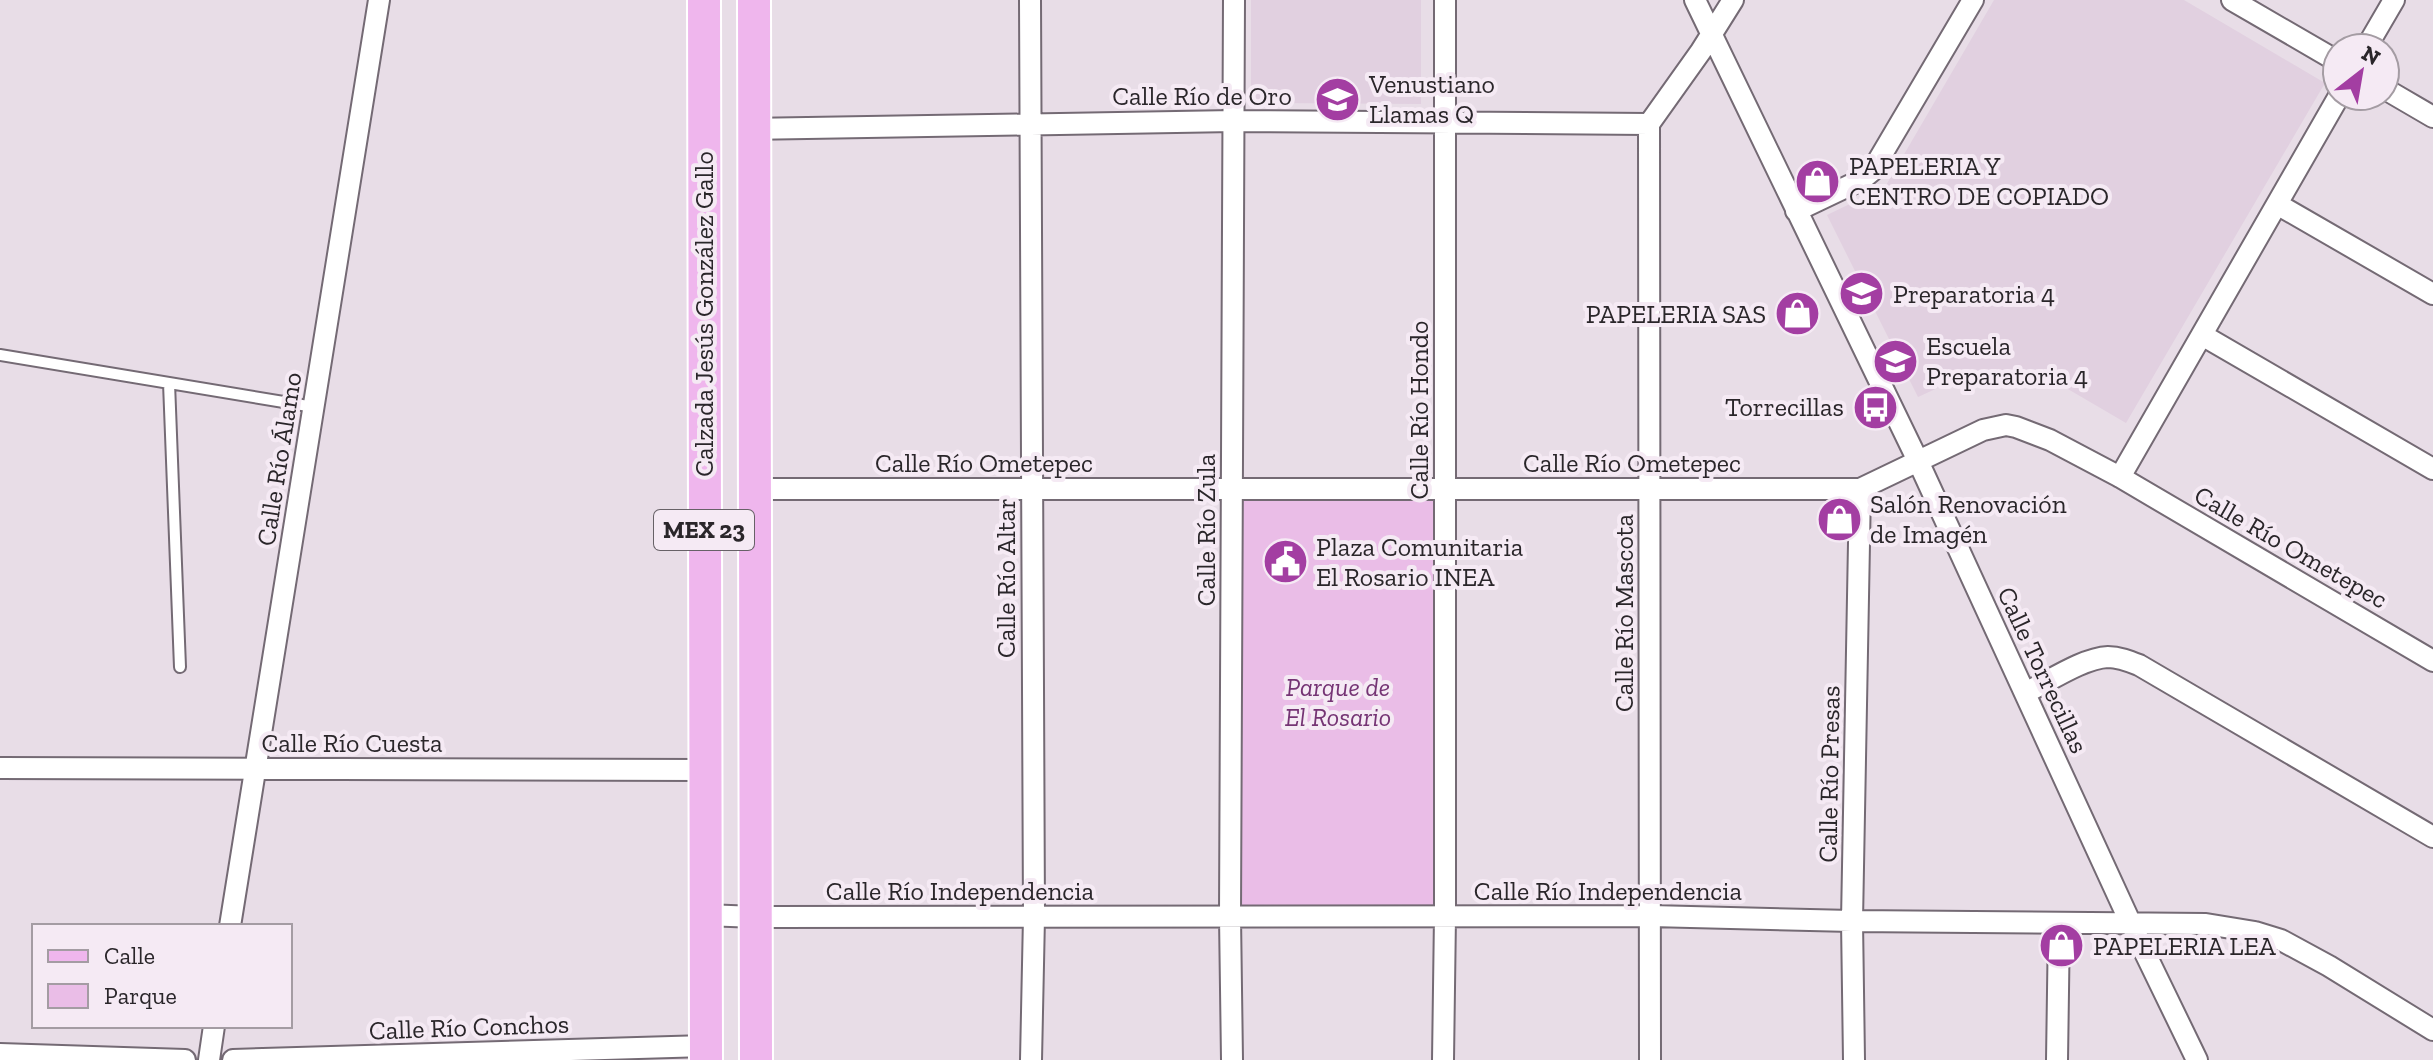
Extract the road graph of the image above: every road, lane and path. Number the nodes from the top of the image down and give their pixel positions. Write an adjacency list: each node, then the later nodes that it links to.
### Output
1 (379, 0): 29 (street, Calle Río Álamo)
2 (704, 0): 44 (main road, Calzada Jesús González Gallo / MEX 23)
3 (754, 0): 22 (main road, Calzada Jesús González Gallo / MEX 23)
4 (1030, 0): 20 (street, Calle Río Altar)
5 (1234, 0): 18 (street, Calle Río Zula)
6 (1445, 0): 19 (street, Calle Río Hondo)
7 (1695, 0): 13 (street, Calle Torrecillas)
8 (1733, 0): 13 (street)
9 (1973, 0): 24 (street)
10 (2232, 0): 14 (street)
11 (2394, 0): 12 (street)
12 (2375, 32)
13 (1712, 34): 21 (street); 24 (street, Calle Torrecillas)
14 (2321, 52)
15 (2401, 98): 17 (street)
16 (2330, 112): 23 (street)
17 (2433, 117)
18 (1234, 121): 19 (street, Calle Río de Oro); 20 (street, Calle Río de Oro); 35 (street, Calle Río Zula)
19 (1445, 123): 21 (street, Calle Río de Oro); 36 (street, Calle Río Hondo)
20 (1030, 124): 22 (street, Calle Río de Oro); 34 (street, Calle Río Altar)
21 (1649, 124): 37 (street, Calle Río Mascota)
22 (754, 129): 33 (main road, Calzada Jesús González Gallo / MEX 23)
23 (2277, 204): 25 (street); 26 (street)
24 (1796, 211): 30 (street, Calle Torrecillas)
25 (2433, 294)
26 (2202, 335): 31 (street); 32 (street)
27 (0, 355): 28 (lane)
28 (169, 383): 29 (lane); 40 (lane)
29 (314, 407): 43 (street, Calle Río Álamo)
30 (1918, 461): 32 (street, Calle Río Ometepec); 38 (street, Calle Río Ometepec); 41 (street, Calle Torrecillas)
31 (2433, 469)
32 (2120, 477): 39 (street, Calle Río Ometepec)
33 (756, 489): 34 (street, Calle Río Ometepec); 49 (main road, Calzada Jesús González Gallo / MEX 23)
34 (1032, 489): 35 (street, Calle Río Ometepec); 50 (street, Calle Río Altar)
35 (1232, 489): 36 (street, Calle Río Ometepec); 51 (street, Calle Río Zula)
36 (1445, 489): 37 (street, Calle Río Ometepec); 47 (street, Calle Río Hondo)
37 (1650, 489): 38 (street, Calle Río Ometepec); 48 (street, Calle Río Mascota)
38 (1860, 489): 52 (street, Calle Río Presas)
39 (2433, 661)
40 (180, 667)
41 (2025, 693): 45 (street); 55 (street, Calle Torrecillas)
42 (0, 768): 43 (street, Calle Río Cuesta)
43 (256, 769): 44 (street, Calle Río Cuesta); 54 (street, Calle Río Álamo)
44 (704, 770): 46 (main road, Calzada Jesús González Gallo / MEX 23)
45 (2433, 837)
46 (705, 915): 49 (street, Calle Río Independencia); 58 (main road, Calzada Jesús González Gallo / MEX 23)
47 (1445, 916): 48 (street, Calle Río Independencia); 51 (street, Calle Río Independencia); 66 (street, Calle Río Hondo)
48 (1651, 916): 52 (street, Calle Río Independencia); 67 (street, Calle Río Mascota)
49 (756, 917): 50 (street, Calle Río Independencia); 63 (main road, Calzada Jesús González Gallo / MEX 23)
50 (1034, 917): 51 (street, Calle Río Independencia); 64 (street, Calle Río Altar)
51 (1230, 917): 65 (street, Calle Río Zula)
52 (1852, 921): 53 (street, Calle Río Independencia); 68 (street, Calle Río Presas)
53 (2059, 923): 55 (street, Calle Río Independencia); 69 (street)
54 (230, 924)
55 (2131, 924): 57 (street, Calle Río Independencia); 70 (street, Calle Torrecillas)
56 (214, 1028): 61 (street)
57 (2433, 1030)
58 (706, 1053): 62 (street, Calle Río Conchos)
59 (0, 1054): 60 (street)
60 (185, 1060)
61 (209, 1060)
62 (233, 1060)
63 (756, 1060)
64 (1031, 1060)
65 (1232, 1060)
66 (1443, 1060)
67 (1650, 1060)
68 (1854, 1060)
69 (2057, 1060)
70 (2197, 1060)

